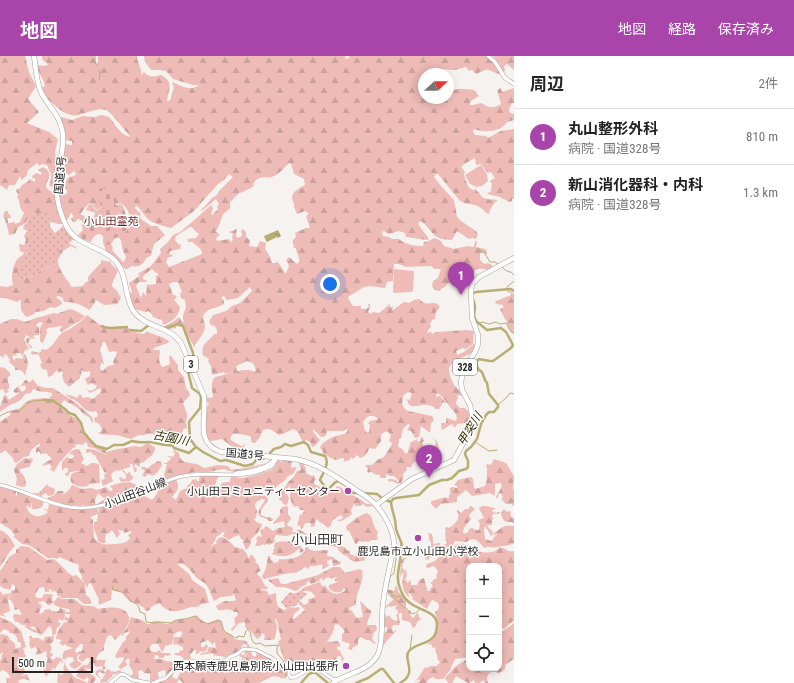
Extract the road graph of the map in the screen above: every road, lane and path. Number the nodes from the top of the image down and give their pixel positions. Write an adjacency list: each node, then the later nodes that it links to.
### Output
1 (34, 56): 5 (highway, 国道3号 / 3)
2 (488, 56): 3 (main road)
3 (514, 84)
4 (514, 258): 7 (highway, 328)
5 (275, 457): 6 (main road, 小山田谷山線); 7 (highway, 国道3号 / 3)
6 (0, 485)
7 (376, 505): 8 (highway, 国道3号 / 3)
8 (356, 672): 9 (highway, 国道3号 / 3); 12 (main road)
9 (335, 682)
10 (110, 683): 11 (main road)
11 (149, 683)
12 (153, 683)

